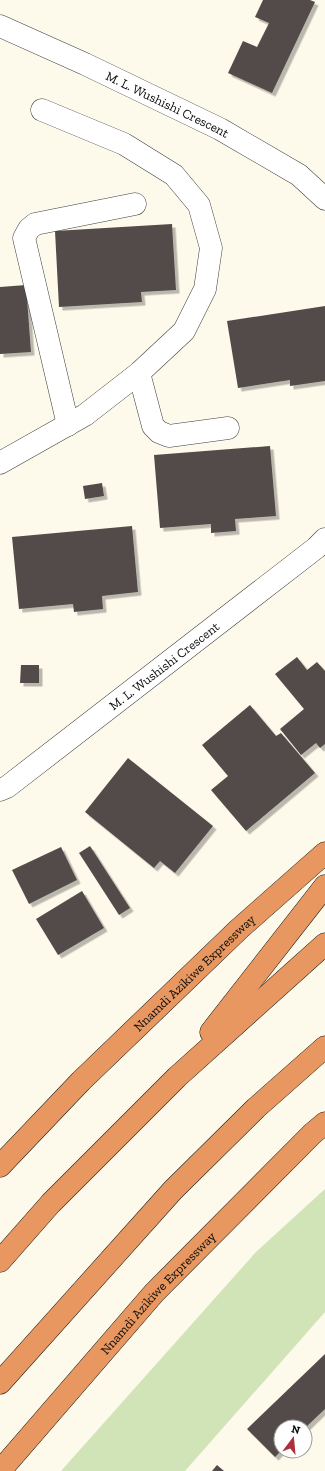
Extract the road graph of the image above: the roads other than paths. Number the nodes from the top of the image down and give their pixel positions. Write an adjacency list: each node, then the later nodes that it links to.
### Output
1 (0, 26): 3 (street, M. L. Wushishi Crescent)
2 (42, 110): 5 (street)
3 (325, 199)
4 (134, 204): 6 (street)
5 (139, 373): 6 (street); 7 (street)
6 (68, 425): 8 (street)
7 (228, 428)
8 (0, 463)
9 (325, 539): 10 (street, M. L. Wushishi Crescent)
10 (0, 790)
11 (325, 853): 19 (highway, Nnamdi Azikiwe Expressway)
12 (325, 886): 16 (highway)
13 (325, 944): 16 (highway)
14 (325, 1047): 17 (highway)
15 (325, 1066): 17 (highway)
16 (176, 1077): 20 (highway)
17 (256, 1108): 21 (highway)
18 (325, 1123): 22 (highway, Nnamdi Azikiwe Expressway)
19 (0, 1166)
20 (0, 1261)
21 (0, 1383)
22 (0, 1471)

